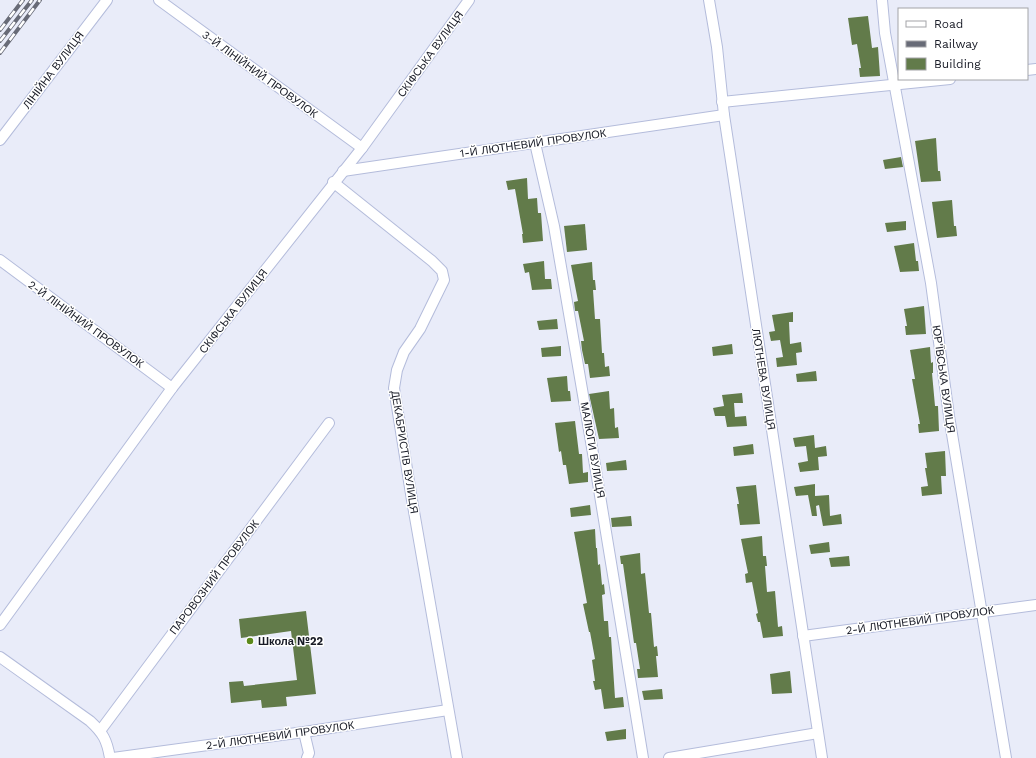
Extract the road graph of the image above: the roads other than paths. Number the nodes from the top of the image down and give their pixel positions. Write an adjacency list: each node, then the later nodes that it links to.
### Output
1 (107, 0): 10 (street, ЛІНІЙНА ВУЛИЦЯ)
2 (158, 0): 12 (street, 3-Й ЛІНІЙНИЙ ПРОВУЛОК)
3 (469, 0): 12 (street, СКІФСЬКА ВУЛИЦЯ)
4 (709, 0): 8 (street, ЛЮТНЕВА ВУЛИЦЯ)
5 (882, 0): 7 (street, ЮР’ЇВСЬКА ВУЛИЦЯ)
6 (941, 80): 7 (street)
7 (895, 85): 8 (street); 19 (street, ЮР’ЇВСЬКА ВУЛИЦЯ)
8 (722, 102): 9 (street, ЛЮТНЕВА ВУЛИЦЯ)
9 (724, 115): 11 (street, 1-Й ЛЮТНЕВИЙ ПРОВУЛОК); 21 (street, ЛЮТНЕВА ВУЛИЦЯ)
10 (0, 140)
11 (534, 143): 13 (street, 1-Й ЛЮТНЕВИЙ ПРОВУЛОК); 30 (street, МАЛЮГИ ВУЛИЦЯ)
12 (362, 148): 13 (street, СКІФСЬКА ВУЛИЦЯ)
13 (343, 171): 14 (street, СКІФСЬКА ВУЛИЦЯ)
14 (333, 182): 16 (street, СКІФСЬКА ВУЛИЦЯ); 23 (street, ДЕКАБРИСТІВ ВУЛИЦЯ)
15 (0, 260): 16 (street, 2-Й ЛІНІЙНИЙ ПРОВУЛОК)
16 (172, 388): 20 (street, СКІФСЬКА ВУЛИЦЯ)
17 (329, 423): 24 (street, ПАРОВОЗНИЙ ПРОВУЛОК)
18 (1036, 604): 19 (street, 2-Й ЛЮТНЕВИЙ ПРОВУЛОК)
19 (982, 611): 21 (street, 2-Й ЛЮТНЕВИЙ ПРОВУЛОК); 33 (street, ЮР’ЇВСЬКА ВУЛИЦЯ)
20 (0, 625)
21 (803, 636): 26 (street, ЛЮТНЕВА ВУЛИЦЯ)
22 (0, 657): 24 (street)
23 (448, 710): 25 (street, 2-Й ЛЮТНЕВИЙ ПРОВУЛОК); 29 (street, ДЕКАБРИСТІВ ВУЛИЦЯ)
24 (100, 731): 27 (street)
25 (304, 732): 27 (street, 2-Й ЛЮТНЕВИЙ ПРОВУЛОК); 28 (street)
26 (818, 733): 31 (street); 32 (street, ЛЮТНЕВА ВУЛИЦЯ)
27 (112, 758)
28 (307, 758)
29 (457, 758)
30 (644, 758)
31 (669, 758)
32 (822, 758)
33 (1006, 758)

